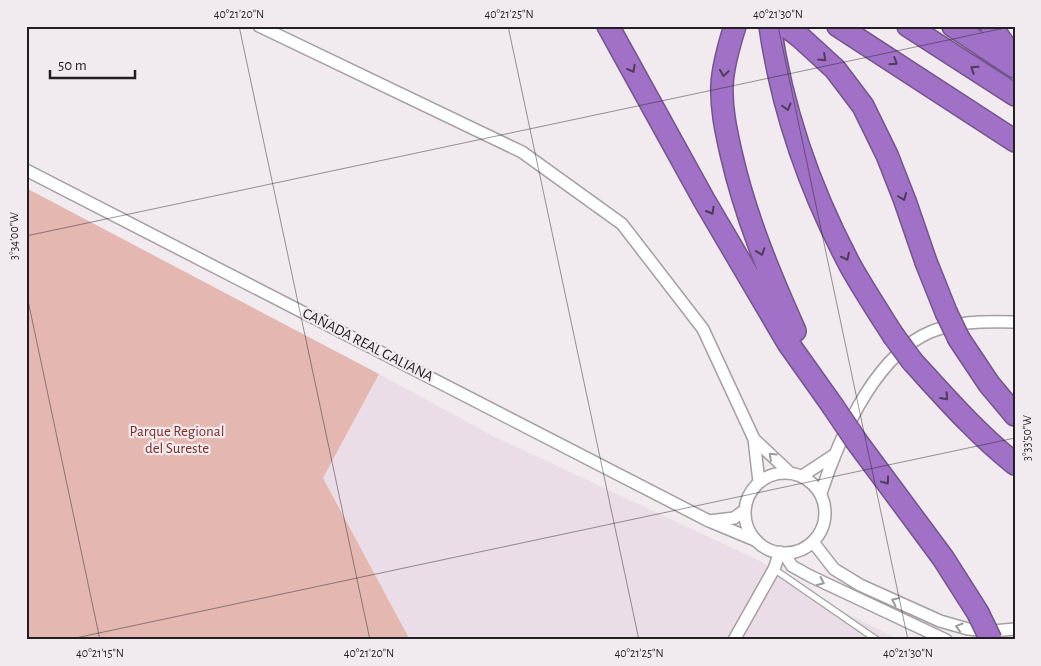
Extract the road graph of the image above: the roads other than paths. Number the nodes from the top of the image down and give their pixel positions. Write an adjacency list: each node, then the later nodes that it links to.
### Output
1 (259, 26): 18 (street)
2 (608, 26): 16 (highway, one-way to 16)
3 (735, 26): 16 (highway, one-way to 16)
4 (770, 26): 20 (highway, one-way to 20, bridge)
5 (786, 26): 17 (highway, one-way to 17, bridge)
6 (838, 26): 13 (highway, one-way to 13)
7 (908, 26): 12 (highway, one-way to 7)
8 (953, 26): 11 (highway)
9 (991, 26): 10 (highway)
10 (1015, 60)
11 (1015, 67)
12 (1015, 95)
13 (1015, 141)
14 (26, 170): 26 (street, CAÑADA REAL GALIANA)
15 (1015, 322): 19 (street)
16 (832, 405): 35 (highway, one-way to 35, bridge)
17 (1015, 415)
18 (754, 439): 21 (street, one-way to 18); 23 (street)
19 (834, 455): 22 (street); 24 (street)
20 (1015, 464)
21 (789, 472): 22 (street); 23 (street)
22 (802, 476): 24 (street)
23 (759, 482): 25 (street)
24 (820, 493): 28 (street)
25 (745, 510): 26 (street); 27 (street)
26 (710, 521): 27 (street, CAÑADA REAL GALIANA)
27 (757, 541): 29 (street)
28 (813, 542): 29 (street); 31 (street, one-way to 28)
29 (782, 553): 30 (street); 34 (street, one-way to 34)
30 (774, 570): 32 (street); 33 (lane)
31 (1015, 629)
32 (734, 640)
33 (877, 640)
34 (946, 640)
35 (991, 640)

